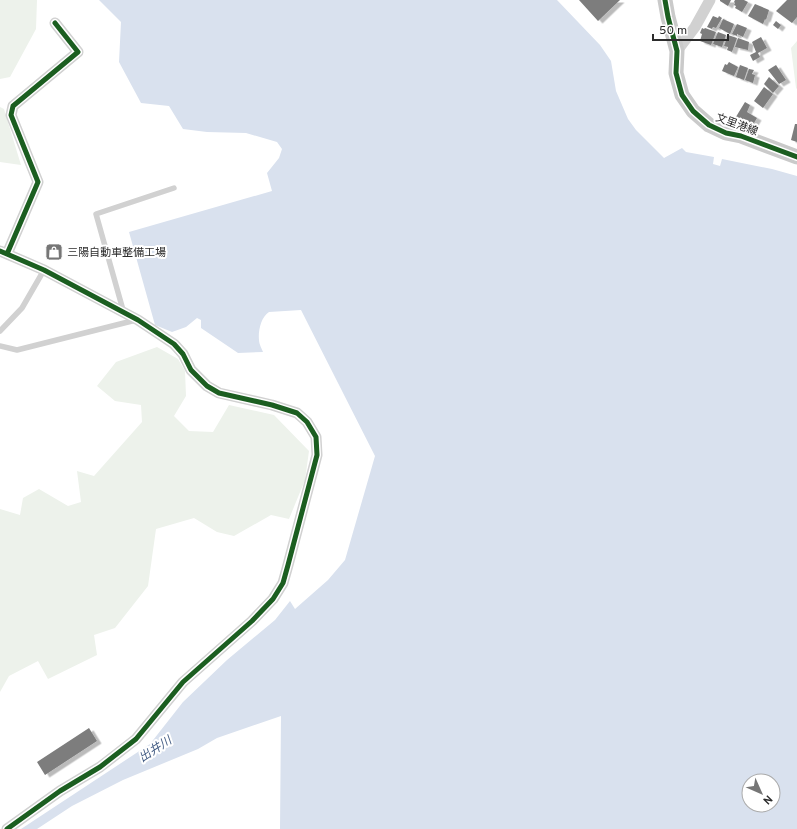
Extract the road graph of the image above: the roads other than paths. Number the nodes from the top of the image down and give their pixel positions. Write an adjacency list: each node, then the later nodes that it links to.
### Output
1 (665, 0): 4 (main road, 文里港線)
2 (710, 0): 4 (street)
3 (55, 23): 7 (street)
4 (677, 51): 5 (main road, 文里港線)
5 (797, 156)
6 (174, 188): 9 (lane)
7 (3, 252): 8 (street)
8 (44, 270): 9 (street); 11 (lane)
9 (123, 312): 10 (street)
10 (138, 320): 12 (lane); 13 (street)
11 (0, 331)
12 (0, 346)
13 (7, 829)

